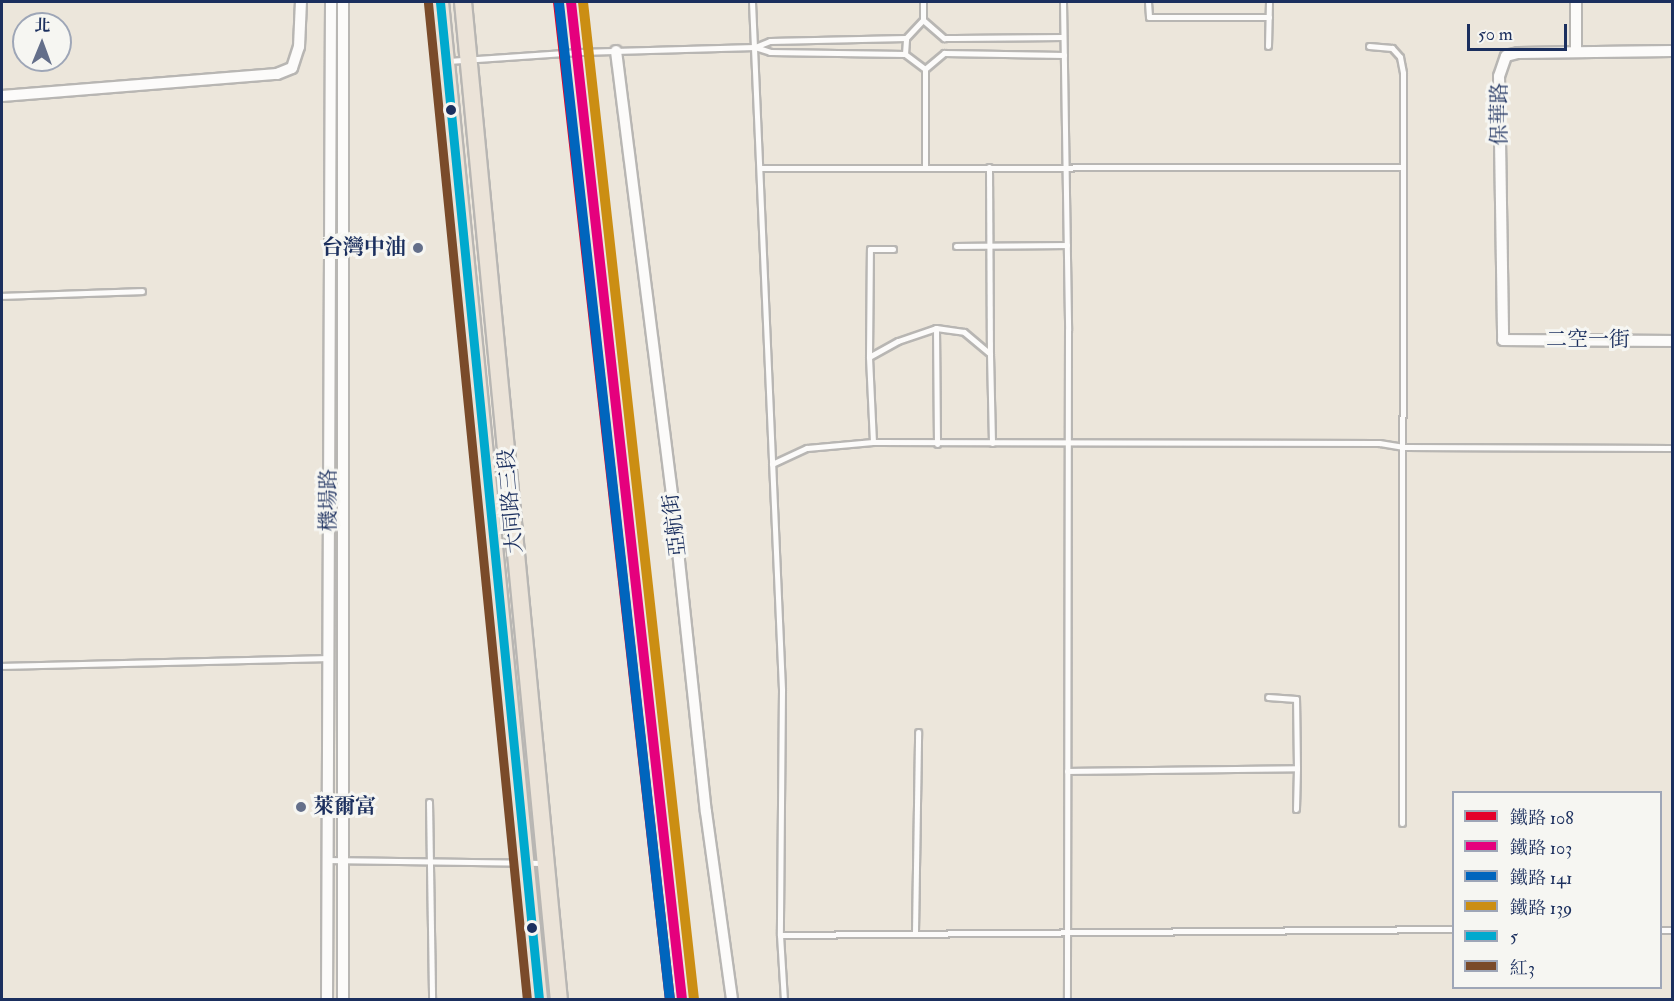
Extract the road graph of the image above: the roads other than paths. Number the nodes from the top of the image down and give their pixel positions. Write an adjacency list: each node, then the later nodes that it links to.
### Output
1 (301, 2): 29 (street)
2 (331, 2): 53 (street, 機場路)
3 (343, 2): 63 (street, 機場路)
4 (440, 2): 27 (main road, 大同路三段)
5 (463, 2): 26 (main road, 大同路三段)
6 (752, 2): 19 (lane)
7 (923, 2): 13 (lane)
8 (1063, 2): 14 (lane)
9 (1148, 2): 12 (lane)
10 (1269, 2): 12 (lane)
11 (1576, 2): 22 (street)
12 (1269, 17): 17 (lane)
13 (924, 20): 15 (lane); 16 (lane)
14 (1063, 37): 16 (lane); 25 (lane)
15 (906, 38): 19 (lane); 24 (lane)
16 (944, 38): 23 (lane)
17 (1268, 46)
18 (1369, 46): 33 (lane)
19 (755, 47): 20 (lane); 24 (lane); 34 (lane)
20 (616, 51): 26 (lane); 76 (street, 亞航街)
21 (1672, 51): 22 (street, 保華路)
22 (1576, 52): 42 (street, 保華路)
23 (944, 53): 25 (lane); 28 (lane)
24 (905, 54): 28 (lane)
25 (1064, 56): 32 (lane)
26 (469, 60): 27 (lane); 66 (main road, 大同路三段)
27 (446, 61): 65 (main road, 大同路三段)
28 (925, 69): 30 (lane)
29 (2, 96)
30 (926, 167): 31 (lane); 34 (lane)
31 (989, 167): 32 (lane); 35 (lane)
32 (1067, 167): 33 (lane); 36 (lane)
33 (1402, 167): 50 (lane)
34 (761, 168): 52 (lane)
35 (991, 244): 36 (lane); 37 (lane); 44 (lane)
36 (1067, 245): 47 (lane)
37 (957, 246)
38 (893, 249): 45 (lane)
39 (142, 291): 40 (lane)
40 (2, 296)
41 (936, 328): 44 (lane); 45 (lane); 49 (lane)
42 (1503, 340): 43 (street, 二空一街)
43 (1672, 341)
44 (990, 354): 48 (lane)
45 (869, 357): 46 (lane)
46 (873, 442): 49 (lane); 52 (lane)
47 (1067, 442): 48 (lane); 50 (lane); 58 (lane)
48 (992, 443): 49 (lane)
49 (937, 444)
50 (1404, 447): 51 (lane); 61 (lane)
51 (1672, 448)
52 (772, 464): 70 (lane)
53 (328, 658): 54 (lane); 62 (street, 機場路)
54 (2, 666)
55 (1268, 698): 57 (lane)
56 (918, 732): 68 (lane)
57 (1297, 768): 58 (lane); 60 (lane)
58 (1067, 771): 69 (lane)
59 (429, 802): 64 (lane)
60 (1296, 809)
61 (1402, 823)
62 (328, 860): 63 (lane); 71 (street, 機場路)
63 (343, 861): 64 (lane); 72 (street, 機場路)
64 (431, 862): 65 (lane); 73 (lane)
65 (525, 863): 66 (lane); 74 (main road, 大同路三段)
66 (546, 863): 75 (main road, 大同路三段)
67 (1452, 929): 69 (lane)
68 (915, 932): 69 (lane); 70 (lane)
69 (1067, 933): 78 (lane)
70 (780, 935): 77 (lane)
71 (327, 999)
72 (343, 999)
73 (432, 999)
74 (539, 999)
75 (559, 999)
76 (732, 999)
77 (784, 999)
78 (1067, 999)

